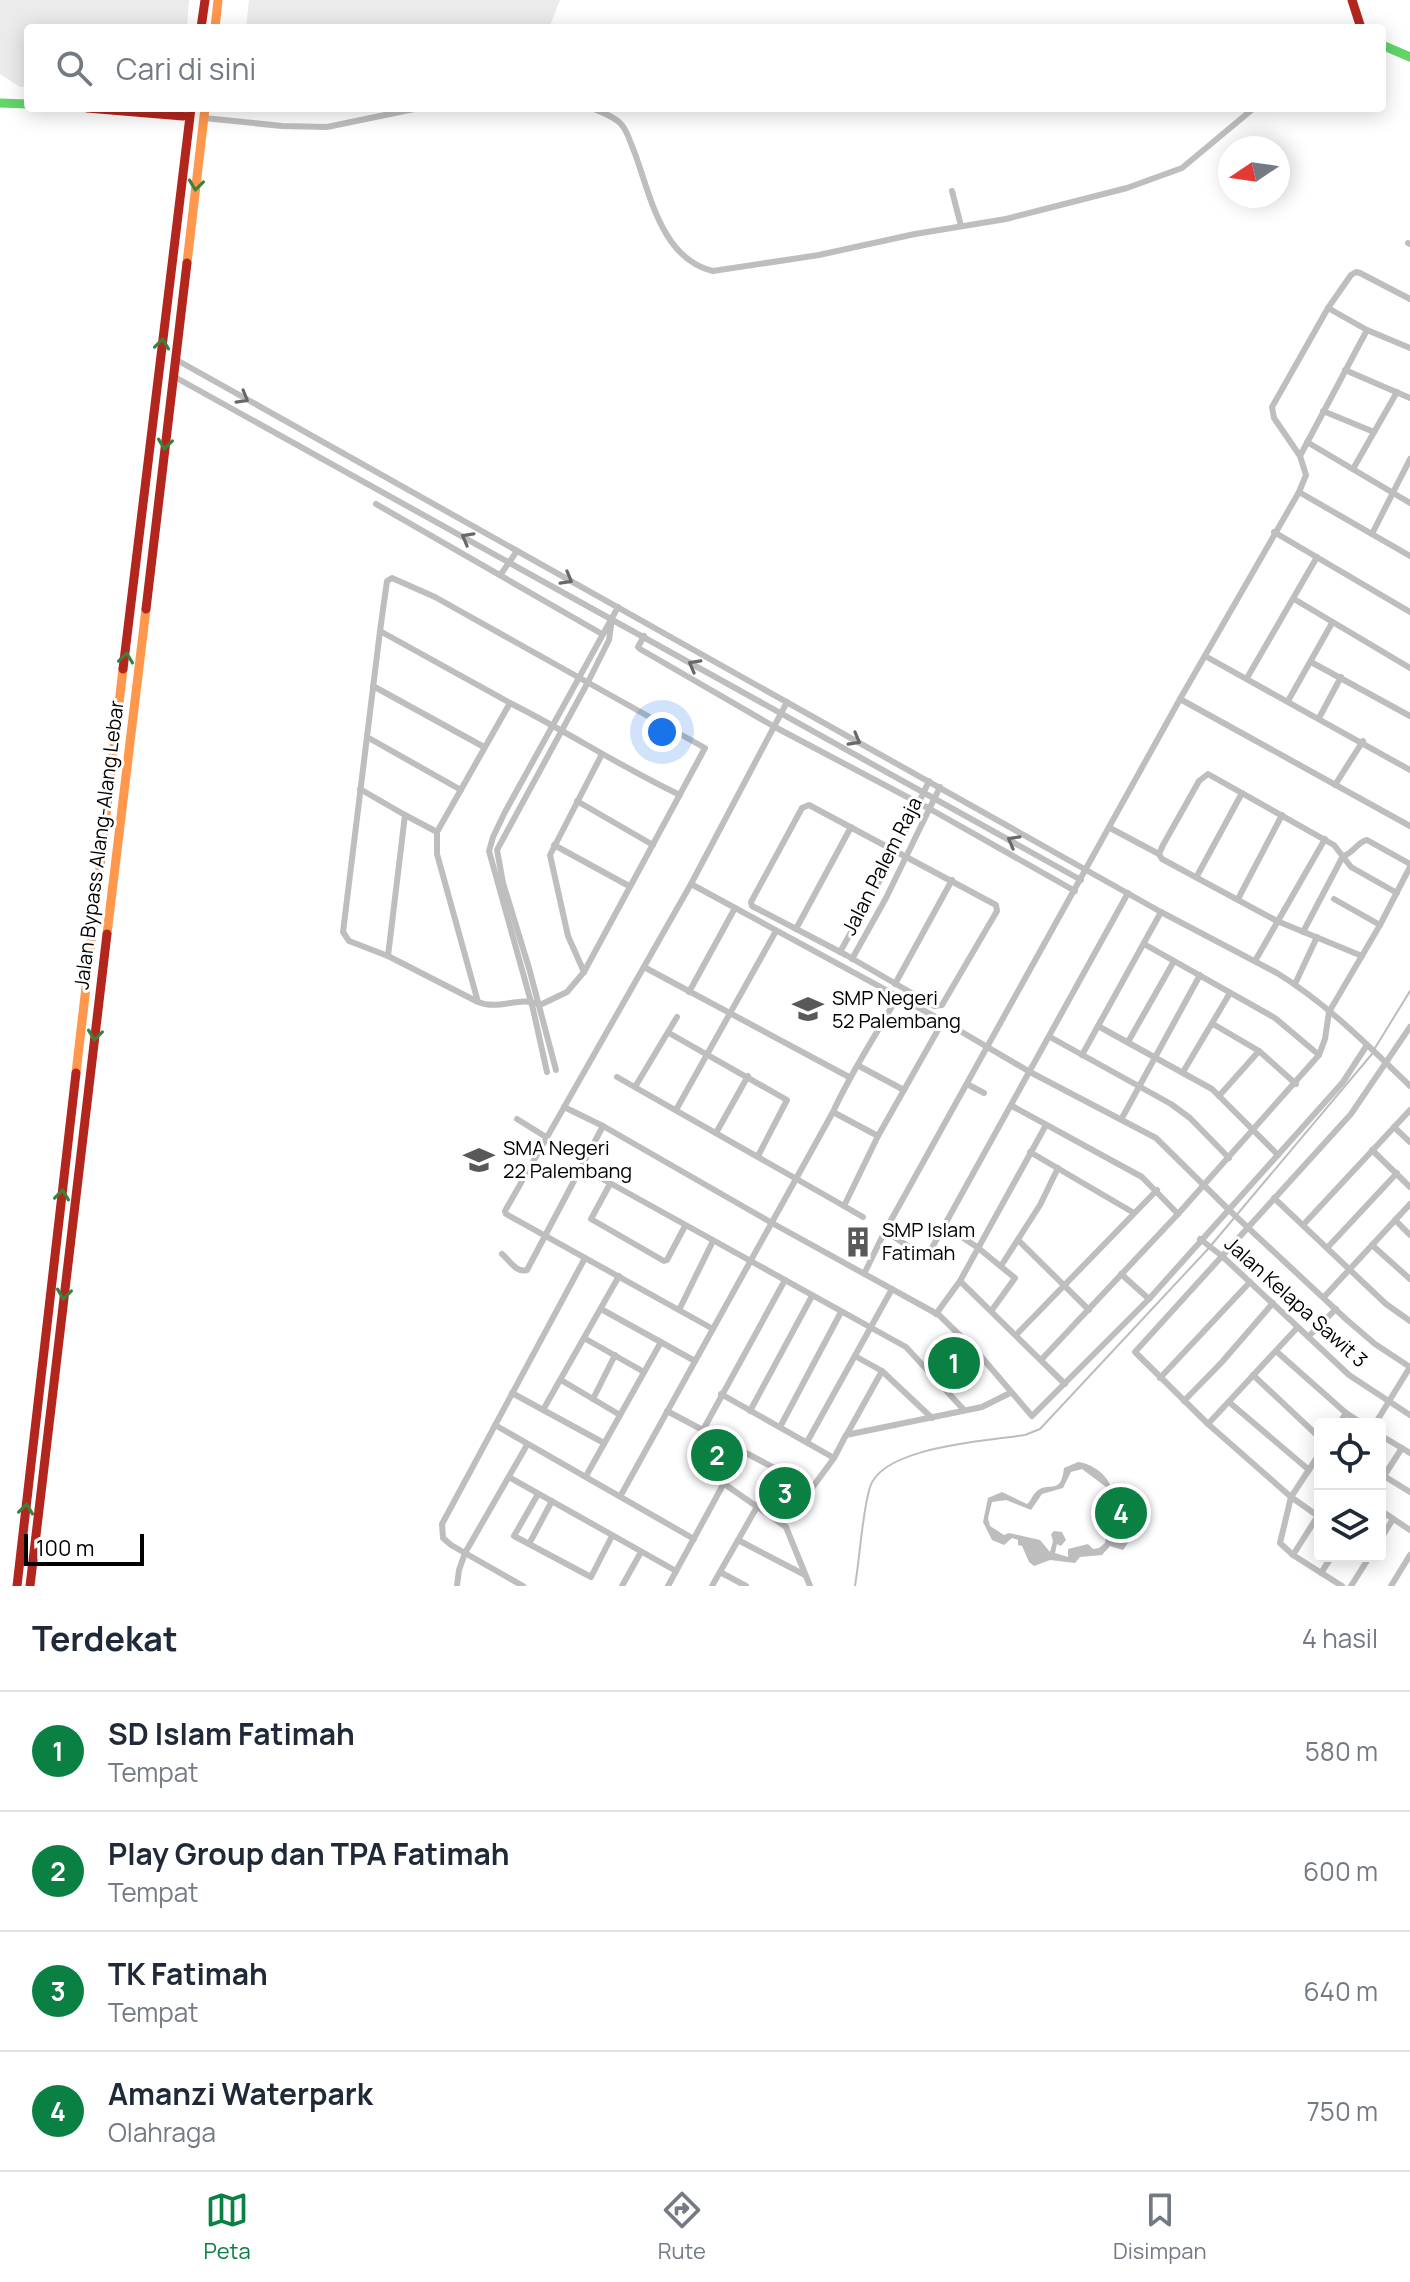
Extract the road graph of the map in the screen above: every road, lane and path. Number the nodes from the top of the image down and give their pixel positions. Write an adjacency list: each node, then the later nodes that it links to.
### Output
1 (205, 0): 4 (main road)
2 (218, 0): 5 (main road)
3 (1352, 0): 6 (main road)
4 (202, 24)
5 (215, 24)
6 (1360, 24)
7 (1386, 47): 8 (main road)
8 (1410, 57)
9 (0, 103): 10 (main road)
10 (24, 104)
11 (168, 112): 15 (main road)
12 (400, 112): 16 (street)
13 (600, 112): 18 (street)
14 (1249, 112): 18 (street)
15 (188, 113): 120 (main road, Jalan Bypass Alang-Alang Lebar, one-way to 15)
16 (204, 113): 23 (main road, Jalan Bypass Alang-Alang Lebar, one-way to 23)
17 (952, 191): 18 (street)
18 (961, 226)
19 (1410, 299): 20 (street)
20 (1328, 308): 21 (street); 31 (street)
21 (1367, 330): 22 (street); 24 (street)
22 (1410, 346)
23 (175, 359): 25 (main road, Jalan Bypass Alang-Alang Lebar); 42 (street, one-way to 42)
24 (1345, 370): 26 (street); 28 (street)
25 (173, 376): 38 (street); 122 (main road, Jalan Bypass Alang-Alang Lebar, one-way to 122)
26 (1397, 392): 27 (street); 29 (street)
27 (1410, 398)
28 (1323, 411): 29 (street); 30 (street)
29 (1374, 432): 33 (street)
30 (1307, 442): 31 (street); 33 (street)
31 (1300, 456): 34 (street)
32 (1410, 459): 35 (street)
33 (1353, 469): 35 (street)
34 (1299, 492): 40 (street); 41 (street)
35 (1391, 492): 36 (street); 41 (street)
36 (1410, 503)
37 (376, 504): 39 (street)
38 (430, 517): 39 (street); 45 (street, one-way to 38)
39 (423, 532): 46 (street)
40 (1274, 532): 44 (street); 55 (street)
41 (1372, 534): 43 (street)
42 (517, 551): 45 (street); 48 (street, one-way to 48)
43 (1410, 556)
44 (1317, 557): 47 (street); 49 (street)
45 (509, 561): 46 (street); 50 (street)
46 (501, 574): 53 (street)
47 (1294, 599): 51 (street); 60 (street)
48 (618, 607): 50 (street); 65 (street)
49 (1410, 612)
50 (612, 618): 53 (street); 54 (street); 61 (street)
51 (1332, 623): 56 (street); 57 (street)
52 (380, 631): 58 (street); 62 (street); 66 (street)
53 (602, 634): 58 (street)
54 (644, 636): 67 (street, one-way to 54); 71 (street)
55 (1205, 656): 60 (street); 63 (street)
56 (1311, 662): 59 (street); 64 (street)
57 (1410, 668)
58 (579, 677): 61 (street); 70 (street)
59 (1341, 677): 68 (street); 69 (street)
60 (1247, 678): 64 (street)
61 (588, 682): 72 (street); 85 (street)
62 (373, 686): 73 (street); 75 (street)
63 (1180, 699): 79 (street); 94 (street)
64 (1288, 701): 69 (street)
65 (787, 702): 67 (street); 78 (street, one-way to 78)
66 (510, 703): 70 (street); 75 (street)
67 (780, 714): 71 (street); 83 (street)
68 (1410, 716)
69 (1319, 718): 74 (street)
70 (554, 725): 72 (street); 96 (street)
71 (773, 726): 88 (street); 110 (street)
72 (563, 730): 76 (street); 97 (street)
73 (367, 737): 81 (street); 82 (street)
74 (1363, 741): 77 (street); 79 (street)
75 (484, 747): 82 (street)
76 (602, 754): 85 (street); 87 (street)
77 (1410, 770)
78 (929, 781): 80 (street); 83 (street, Jalan Palem Raja)
79 (1335, 785): 92 (street)
80 (940, 787): 86 (street, Jalan Palem Raja); 106 (street)
81 (360, 789): 90 (street); 129 (street)
82 (461, 790): 95 (street)
83 (924, 793): 86 (street); 88 (street, Jalan Palem Raja)
84 (1242, 793): 91 (street); 102 (street); 107 (street)
85 (680, 795): 100 (street)
86 (935, 798): 89 (street, Jalan Palem Raja); 109 (street, one-way to 86)
87 (577, 801): 99 (street); 100 (street)
88 (918, 803): 89 (street); 101 (street, Jalan Palem Raja)
89 (930, 809): 104 (street, Jalan Palem Raja); 112 (street)
90 (405, 815): 95 (street); 129 (street)
91 (1282, 815): 98 (street); 115 (street)
92 (1410, 826)
93 (851, 827): 101 (street); 123 (street); 123 (street)
94 (1110, 828): 102 (street); 106 (street)
95 (437, 832): 143 (street)
96 (493, 837): 97 (street); 142 (street)
97 (503, 838): 144 (street)
98 (1325, 839): 103 (street); 119 (street)
99 (554, 845): 111 (street); 135 (street)
100 (653, 845): 111 (street)
101 (896, 851): 104 (street); 128 (street, Jalan Palem Raja)
102 (1159, 854): 107 (street)
103 (1343, 856): 105 (street); 114 (street); 125 (street)
104 (907, 857): 108 (street); 131 (street, Jalan Palem Raja)
105 (1410, 865): 114 (street)
106 (1087, 870): 109 (street); 113 (street)
107 (1197, 876): 115 (street)
108 (952, 880): 137 (street); 137 (street)
109 (1081, 880): 112 (street)
110 (691, 884): 117 (street); 134 (street)
111 (629, 886): 135 (street)
112 (1075, 891): 156 (street)
113 (1128, 893): 118 (street); 153 (street)
114 (1397, 893): 121 (street)
115 (1238, 899): 119 (street)
116 (1334, 899): 121 (street)
117 (735, 908): 124 (street); 139 (street)
118 (1161, 912): 127 (street); 133 (street)
119 (1277, 921): 125 (street); 133 (street)
120 (94, 925): 122 (main road); 339 (main road, Jalan Bypass Alang-Alang Lebar, one-way to 120)
121 (1380, 925): 130 (street)
122 (108, 927): 340 (main road, Jalan Bypass Alang-Alang Lebar, one-way to 340)
123 (796, 929): 128 (street)
124 (776, 931): 141 (street); 146 (street)
125 (1303, 932): 126 (street)
126 (1317, 937): 130 (street); 138 (street)
127 (1144, 944): 132 (street); 150 (street)
128 (840, 952): 131 (street)
129 (388, 956): 143 (street)
130 (1362, 956): 145 (street)
131 (852, 959): 137 (street)
132 (1174, 961): 136 (street); 154 (street)
133 (1255, 961): 138 (street)
134 (644, 967): 139 (street); 180 (street)
135 (584, 972): 144 (street)
136 (1200, 975): 140 (street); 161 (street)
137 (895, 984)
138 (1295, 984): 145 (street)
139 (689, 992): 146 (street)
140 (1230, 993): 149 (street); 160 (street)
141 (898, 996): 148 (street); 163 (street)
142 (530, 1000): 143 (street); 144 (street); 165 (street)
143 (478, 1002)
144 (540, 1005): 164 (street)
145 (1329, 1012): 155 (street); 160 (street)
146 (728, 1013): 158 (street); 170 (street)
147 (677, 1017): 152 (street)
148 (943, 1021): 156 (street); 176 (street)
149 (1213, 1024): 157 (street); 167 (street)
150 (1098, 1026): 154 (street); 159 (street)
151 (1410, 1027): 162 (street)
152 (669, 1033): 158 (street); 175 (street)
153 (1050, 1037): 159 (street); 166 (street)
154 (1128, 1042): 161 (street)
155 (1368, 1046): 162 (street); 196 (street)
156 (988, 1048): 166 (street); 171 (street)
157 (1259, 1051): 172 (street); 178 (street)
158 (706, 1054): 168 (street); 181 (street)
159 (1082, 1055): 173 (street)
160 (1319, 1055): 172 (street)
161 (1154, 1057): 167 (street); 173 (street)
162 (1385, 1062): 174 (street); 207 (street)
163 (859, 1066): 170 (street); 176 (street)
164 (556, 1070)
165 (547, 1072)
166 (1030, 1072): 179 (street); 184 (street)
167 (1183, 1072): 178 (street)
168 (748, 1076): 190 (street); 197 (street)
169 (617, 1077): 175 (street)
170 (849, 1077): 183 (street)
171 (967, 1084): 177 (street); 220 (street)
172 (1296, 1084): 189 (street)
173 (1141, 1086): 184 (street); 198 (street)
174 (1410, 1086)
175 (635, 1087): 181 (street)
176 (904, 1090): 191 (street)
177 (984, 1093)
178 (1219, 1096): 189 (street)
179 (1012, 1106): 186 (street); 219 (street)
180 (564, 1107): 187 (street); 192 (street)
181 (676, 1110): 190 (street)
182 (1410, 1110): 188 (street)
183 (833, 1112): 191 (street); 202 (street)
184 (1122, 1118): 204 (street)
185 (517, 1119): 192 (street)
186 (1046, 1125): 195 (street); 206 (street)
187 (603, 1126): 199 (street); 215 (street)
188 (1394, 1127): 193 (street); 194 (street)
189 (1253, 1130): 196 (street); 198 (street)
190 (716, 1133): 197 (street)
191 (878, 1136): 209 (street)
192 (546, 1137): 222 (street)
193 (1410, 1142)
194 (1372, 1150): 201 (street); 217 (street)
195 (1030, 1152): 200 (street); 227 (street)
196 (1278, 1155): 210 (street)
197 (758, 1156): 202 (street)
198 (1229, 1158): 204 (street)
199 (581, 1167): 203 (street); 222 (street)
200 (1058, 1168): 211 (street); 223 (street)
201 (1397, 1173): 205 (street); 228 (street)
202 (796, 1180): 209 (street); 215 (street)
203 (610, 1184): 218 (street); 218 (street)
204 (1204, 1185): 210 (street); 212 (street)
205 (1410, 1187)
206 (1157, 1190): 211 (street); 212 (street)
207 (1274, 1198): 216 (street); 217 (street)
208 (1410, 1204): 214 (street)
209 (844, 1206): 213 (street)
210 (1230, 1211): 216 (street); 225 (street)
211 (1134, 1213): 242 (street)
212 (1178, 1214): 236 (street)
213 (863, 1217)
214 (1395, 1220): 221 (street); 226 (street)
215 (772, 1223): 232 (street); 235 (street)
216 (1244, 1224): 230 (street); 245 (street)
217 (1303, 1225): 228 (street)
218 (685, 1226): 224 (street)
219 (945, 1226): 220 (street); 227 (street)
220 (885, 1231): 235 (street)
221 (1410, 1235)
222 (545, 1236): 229 (street); 231 (street)
223 (1018, 1240): 233 (street); 242 (street)
224 (713, 1241): 232 (street); 250 (street)
225 (1203, 1241): 230 (street, Jalan Kelapa Sawit 3); 246 (street)
226 (1372, 1245): 234 (street); 238 (street)
227 (977, 1247): 233 (street); 240 (street)
228 (1328, 1247): 234 (street)
229 (502, 1254)
230 (1219, 1254): 241 (street, Jalan Kelapa Sawit 3); 271 (street)
231 (585, 1258): 237 (street); 274 (street)
232 (750, 1261): 239 (street); 258 (street)
233 (1001, 1266): 251 (street)
234 (1350, 1269): 245 (street); 255 (street)
235 (865, 1272): 243 (street)
236 (1121, 1274): 246 (street); 252 (street)
237 (619, 1276): 248 (street); 250 (street)
238 (1410, 1279)
239 (785, 1280): 244 (street); 276 (street)
240 (960, 1281): 251 (street); 254 (street)
241 (1250, 1282): 247 (street, Jalan Kelapa Sawit 3); 271 (street)
242 (1064, 1285): 252 (street); 259 (street)
243 (892, 1289): 254 (street); 256 (street)
244 (812, 1296): 253 (street); 284 (street)
245 (1324, 1297): 249 (street)
246 (1149, 1299): 273 (street)
247 (1273, 1303): 257 (street, Jalan Kelapa Sawit 3); 278 (street)
248 (601, 1309): 261 (street); 262 (street)
249 (1336, 1309): 260 (street); 279 (street)
250 (679, 1310): 258 (street)
251 (992, 1310): 259 (street)
252 (1089, 1310): 266 (street)
253 (841, 1312): 256 (street); 294 (street)
254 (936, 1314): 275 (street)
255 (1410, 1321)
256 (870, 1328): 265 (street); 282 (street)
257 (1297, 1328): 260 (street, Jalan Kelapa Sawit 3); 263 (street)
258 (713, 1329): 267 (street)
259 (1016, 1335): 266 (street)
260 (1308, 1337): 279 (street, Jalan Kelapa Sawit 3)
261 (584, 1338): 264 (street); 272 (street)
262 (661, 1342): 267 (street); 269 (street)
263 (1276, 1351): 270 (street); 285 (street)
264 (615, 1355): 269 (street); 277 (street)
265 (855, 1356): 268 (street); 299 (street)
266 (1041, 1360): 273 (street)
267 (695, 1361): 283 (street)
268 (882, 1371): 288 (street); 297 (street)
269 (644, 1372): 286 (street)
270 (1253, 1375): 280 (street); 296 (street)
271 (1160, 1378): 278 (street)
272 (561, 1380): 277 (street); 281 (street)
273 (1065, 1384): 275 (street)
274 (512, 1393): 281 (street); 293 (street)
275 (1010, 1393): 282 (street)
276 (721, 1394): 284 (street); 295 (street)
277 (593, 1399): 286 (street)
278 (1184, 1401): 292 (street)
279 (1389, 1401): 287 (street, Jalan Kelapa Sawit 3); 291 (street)
280 (1229, 1402): 292 (street); 307 (street)
281 (543, 1410): 300 (street)
282 (964, 1410): 288 (street)
283 (667, 1411): 295 (street); 315 (street)
284 (750, 1411): 294 (street)
285 (1346, 1413): 289 (street); 290 (street)
286 (620, 1415): 300 (street)
287 (1410, 1415)
288 (932, 1418): 297 (street)
289 (1343, 1418)
290 (1354, 1418)
291 (1379, 1418)
292 (1208, 1424): 316 (street)
293 (495, 1425): 301 (street); 330 (street)
294 (780, 1427): 299 (street)
295 (703, 1430): 303 (street)
296 (1314, 1432)
297 (846, 1435): 305 (street)
298 (1386, 1439): 302 (street)
299 (807, 1442): 305 (street)
300 (604, 1443): 309 (street)
301 (527, 1445): 309 (street); 310 (street)
302 (1402, 1448): 304 (street); 308 (street)
303 (742, 1450): 305 (street); 312 (street)
304 (1410, 1453)
305 (834, 1458)
306 (1314, 1462): 307 (street)
307 (1309, 1470): 316 (street)
308 (1386, 1473)
309 (586, 1476): 315 (street)
310 (509, 1477): 314 (street); 330 (street)
311 (1386, 1481): 313 (street)
312 (723, 1483): 318 (street); 326 (street)
313 (1410, 1492)
314 (538, 1494): 317 (street); 328 (street)
315 (621, 1495): 326 (street)
316 (1291, 1497): 319 (street); 331 (street)
317 (552, 1501): 325 (street); 328 (street)
318 (758, 1505): 327 (street); 338 (street)
319 (1314, 1512)
320 (1386, 1514): 321 (street)
321 (1393, 1519): 323 (street); 324 (street)
322 (1314, 1523): 331 (street)
323 (1386, 1530)
324 (1410, 1530)
325 (612, 1536): 328 (street); 329 (street)
326 (694, 1539): 335 (street)
327 (738, 1540): 336 (street); 338 (street)
328 (529, 1544)
329 (641, 1552): 335 (street); 343 (street)
330 (465, 1553): 341 (street); 342 (street)
331 (1293, 1555): 337 (street)
332 (1410, 1555): 350 (street)
333 (1328, 1562): 337 (street)
334 (1366, 1562): 349 (street)
335 (676, 1571): 344 (street)
336 (720, 1572): 345 (street); 346 (street)
337 (1321, 1573): 348 (street)
338 (805, 1575): 347 (street)
339 (17, 1586)
340 (30, 1586)
341 (457, 1586)
342 (523, 1586)
343 (622, 1586)
344 (668, 1586)
345 (712, 1586)
346 (746, 1586)
347 (810, 1586)
348 (1342, 1586)
349 (1351, 1586)
350 (1391, 1586)

